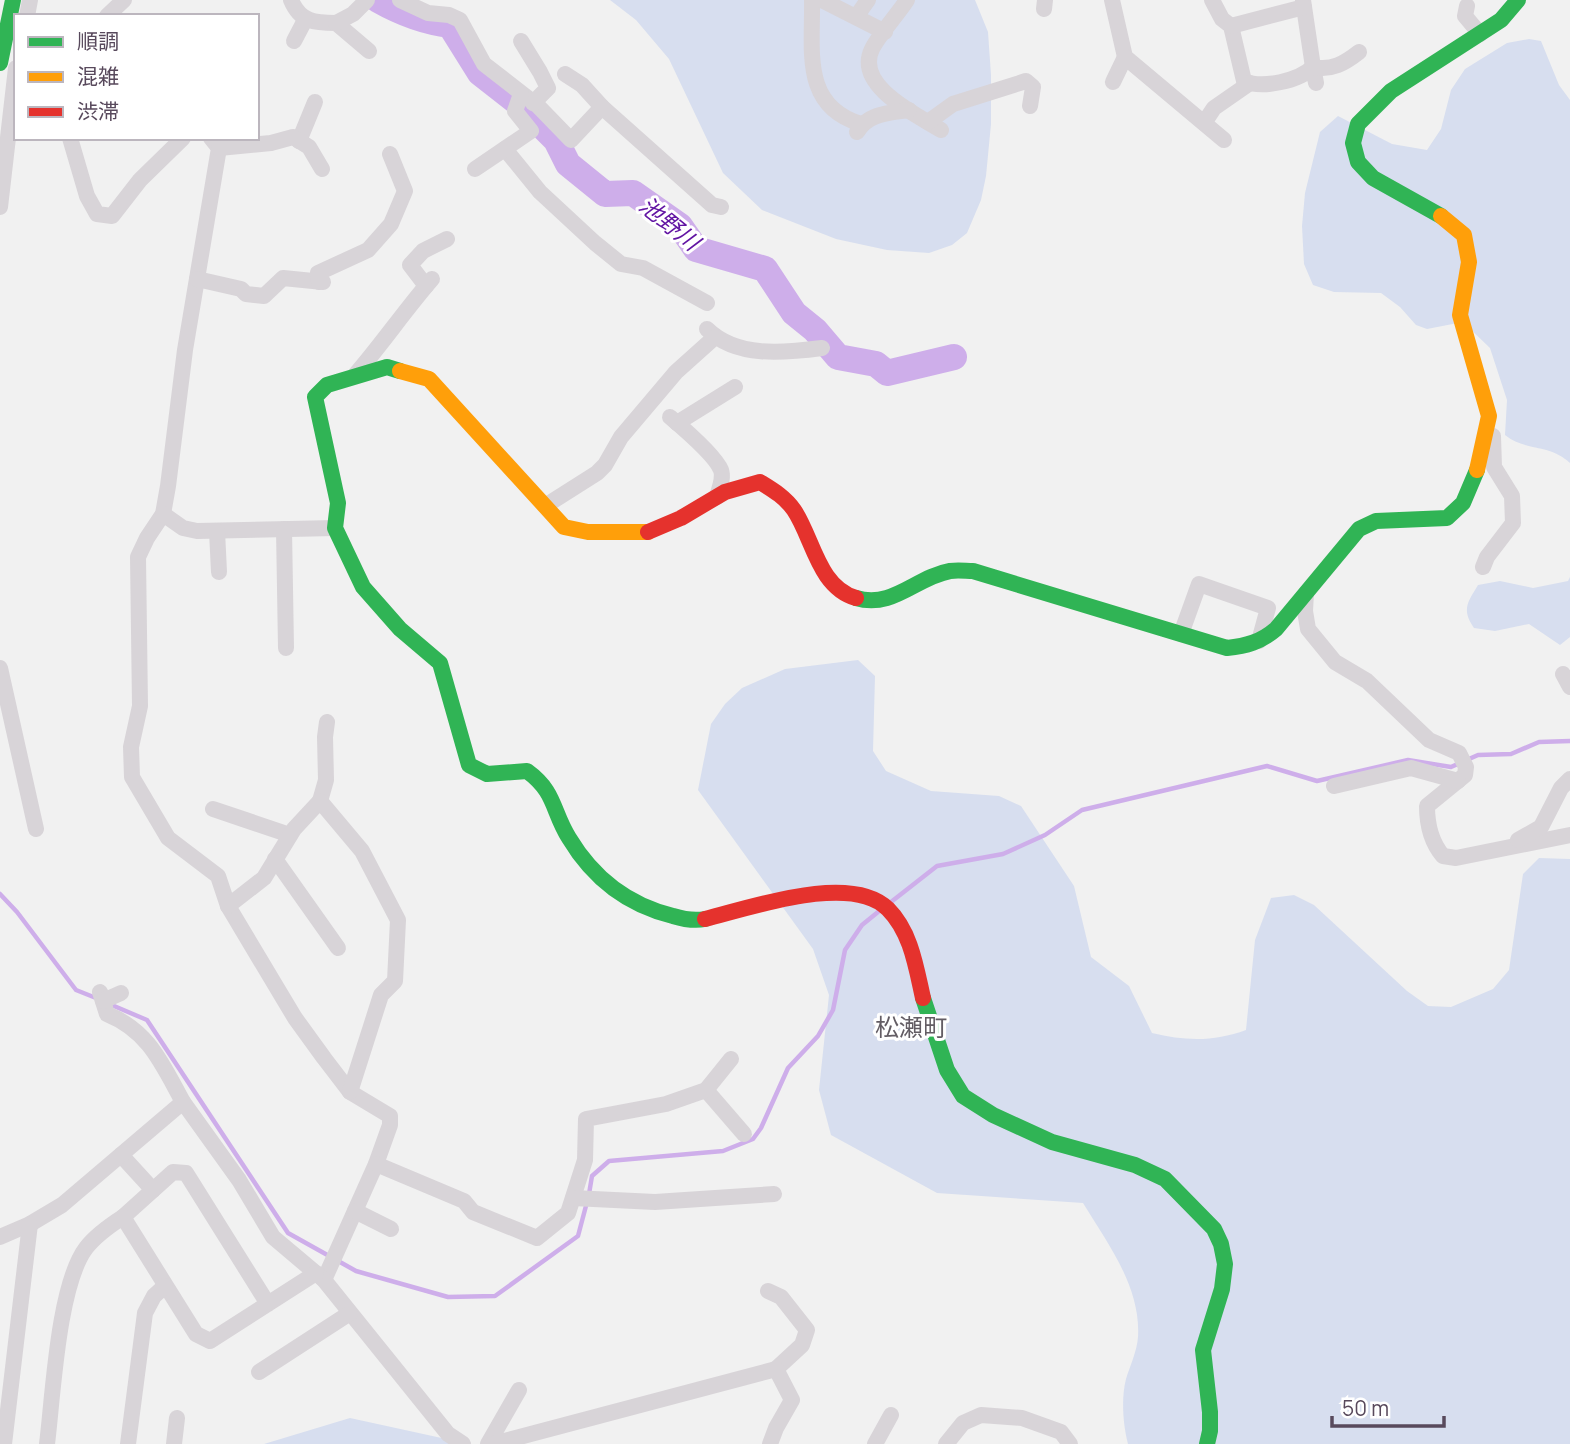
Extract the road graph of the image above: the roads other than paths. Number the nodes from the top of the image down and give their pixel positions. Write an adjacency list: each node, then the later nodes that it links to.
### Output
1 (13, 0): 27 (street)
2 (124, 0): 15 (street)
3 (291, 0): 17 (street)
4 (367, 0): 18 (street)
5 (400, 0): 33 (street)
6 (811, 0): 37 (street)
7 (822, 0): 16 (street)
8 (868, 0): 16 (street)
9 (907, 0): 20 (street)
10 (1112, 0): 26 (street)
11 (1212, 0): 19 (street)
12 (1518, 0): 21 (street)
13 (1304, 4): 19 (street); 29 (street)
14 (1467, 6): 21 (street)
15 (109, 14)
16 (856, 17): 20 (street)
17 (305, 20): 18 (street); 22 (street)
18 (336, 23): 24 (street)
19 (1231, 26): 31 (street)
20 (885, 32): 37 (street)
21 (1480, 34): 58 (street)
22 (294, 41)
23 (521, 41): 33 (street)
24 (369, 51)
25 (1359, 52): 29 (street)
26 (1125, 57): 30 (street); 38 (street)
27 (0, 63)
28 (565, 74): 36 (street)
29 (1315, 75): 31 (street)
30 (1113, 82)
31 (1250, 83): 38 (street)
32 (14, 85): 50 (street)
33 (527, 98): 36 (street); 45 (street)
34 (315, 102): 43 (street)
35 (1030, 106): 37 (street)
36 (602, 107): 51 (street)
37 (909, 110)
38 (1203, 123): 42 (street)
39 (71, 140): 47 (street)
40 (165, 140): 47 (street)
41 (181, 140): 47 (street)
42 (1224, 140)
43 (299, 141): 44 (street); 48 (street)
44 (215, 143): 53 (street)
45 (505, 149): 49 (street); 54 (street)
46 (390, 153): 53 (street)
47 (155, 165)
48 (322, 169)
49 (475, 169)
50 (0, 207)
51 (721, 207)
52 (447, 239): 56 (street)
53 (197, 279): 61 (street)
54 (707, 303)
55 (822, 348): 60 (street)
56 (353, 377): 60 (street); 62 (street)
57 (735, 387): 59 (street)
58 (1489, 416): 65 (street); 67 (street)
59 (717, 497): 60 (street); 68 (street)
60 (545, 506)
61 (163, 514): 64 (street); 83 (street)
62 (335, 528): 63 (street); 121 (street)
63 (284, 529): 64 (street); 70 (street)
64 (218, 531): 66 (street)
65 (1483, 567)
66 (219, 572)
67 (1306, 593): 69 (street); 73 (street)
68 (1181, 634): 69 (street); 69 (street)
69 (1259, 641)
70 (286, 648)
71 (0, 668): 78 (street)
72 (327, 722): 76 (street)
73 (1461, 767): 75 (street); 81 (street)
74 (1570, 779): 81 (street)
75 (1334, 786)
76 (320, 801): 79 (street); 88 (street)
77 (213, 809): 79 (street)
78 (36, 830)
79 (290, 835): 82 (street)
80 (1570, 835): 81 (street)
81 (1504, 848)
82 (275, 859): 83 (street); 84 (street)
83 (228, 906): 88 (street)
84 (338, 948)
85 (121, 993): 89 (street)
86 (731, 1059): 87 (street)
87 (706, 1090): 90 (street); 95 (street)
88 (350, 1092): 92 (street)
89 (183, 1102): 91 (street); 101 (street)
90 (744, 1134)
91 (121, 1155): 93 (street); 98 (street)
92 (376, 1164): 95 (street); 96 (street)
93 (153, 1190): 97 (street); 104 (street)
94 (774, 1194): 95 (street)
95 (573, 1198)
96 (355, 1211): 99 (street); 101 (street)
97 (123, 1217): 102 (street); 112 (street)
98 (30, 1224): 100 (street); 111 (street)
99 (391, 1229)
100 (0, 1237)
101 (320, 1277): 104 (street); 105 (street)
102 (165, 1286): 104 (street); 113 (street)
103 (768, 1291): 106 (street)
104 (268, 1304)
105 (350, 1313): 107 (street); 115 (street)
106 (776, 1369): 116 (street); 117 (street)
107 (259, 1371)
108 (519, 1390): 116 (street)
109 (891, 1415): 118 (street)
110 (177, 1418): 114 (street)
111 (4, 1444)
112 (47, 1444)
113 (128, 1444)
114 (174, 1444)
115 (463, 1444)
116 (490, 1444)
117 (770, 1444)
118 (875, 1444)
119 (946, 1444): 120 (street)
120 (1070, 1444)
121 (1207, 1444)

